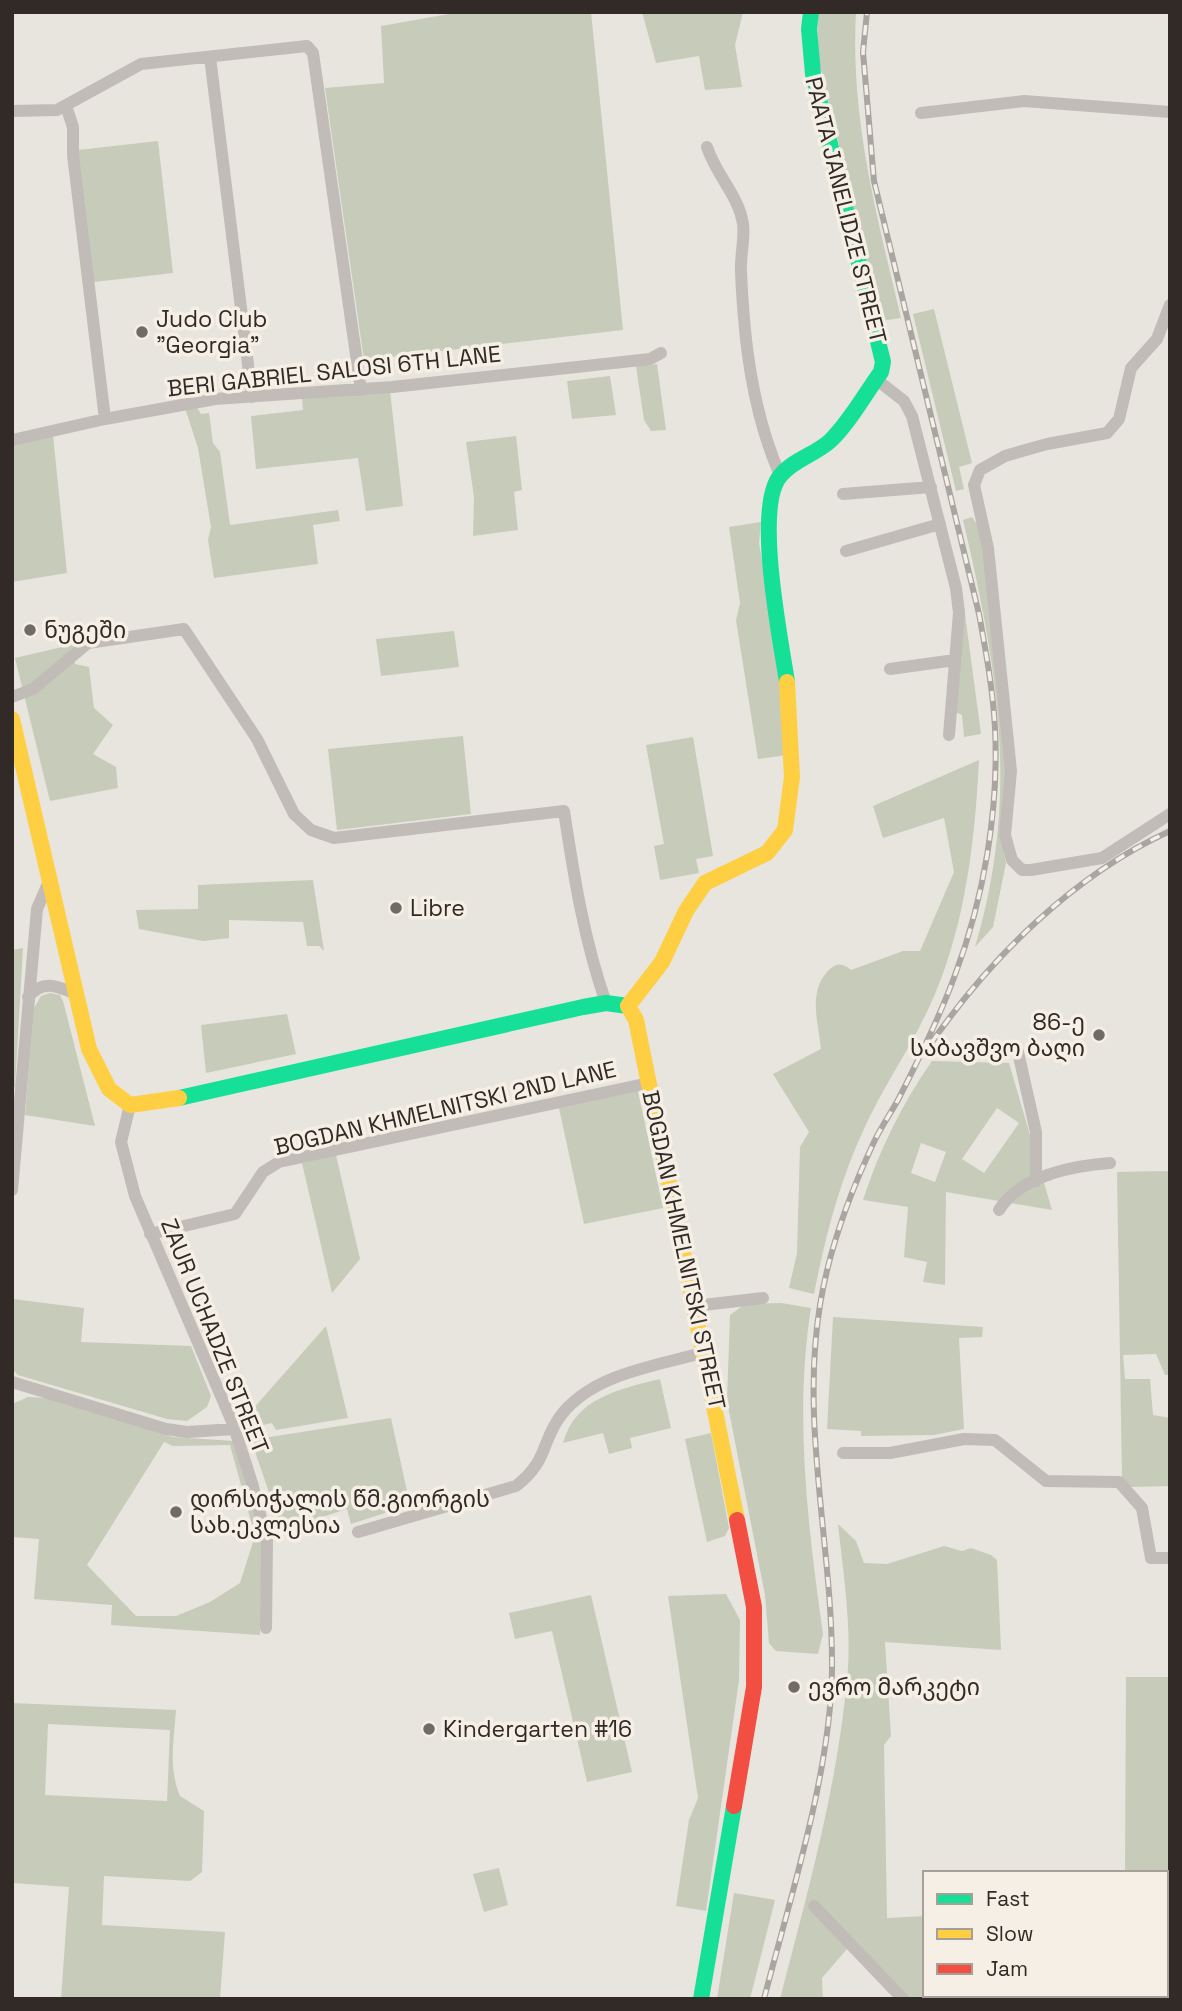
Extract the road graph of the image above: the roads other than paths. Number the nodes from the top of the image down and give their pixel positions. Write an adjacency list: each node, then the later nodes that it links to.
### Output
1 (811, 12): 10 (main road, PAATA JANELIDZE STREET)
2 (210, 57): 3 (street); 11 (street); 12 (street)
3 (66, 106): 4 (street); 13 (street)
4 (12, 111)
5 (1170, 112): 6 (street)
6 (921, 113)
7 (707, 148): 15 (street)
8 (1170, 305): 25 (street)
9 (661, 353): 11 (street, BERI GABRIEL SALOSI 6TH LANE)
10 (877, 380): 15 (main road); 16 (street)
11 (361, 390): 12 (street, BERI GABRIEL SALOSI 6TH LANE)
12 (252, 397): 13 (street, BERI GABRIEL SALOSI 6TH LANE)
13 (105, 419): 14 (street, BERI GABRIEL SALOSI 6TH LANE)
14 (12, 440)
15 (780, 475): 30 (main road)
16 (931, 487): 17 (street); 18 (street)
17 (843, 494)
18 (940, 524): 19 (street); 20 (street)
19 (846, 551)
20 (955, 660): 21 (street); 24 (street)
21 (890, 669)
22 (12, 697): 29 (street)
23 (12, 719): 26 (main road)
24 (949, 736)
25 (1170, 814)
26 (50, 878): 27 (main road); 28 (street)
27 (76, 994): 28 (street); 33 (main road)
28 (28, 997): 34 (street)
29 (606, 1003): 30 (main road); 33 (main road)
30 (628, 1006): 32 (main road, BOGDAN KHMELNITSKI STREET)
31 (1018, 1052): 36 (street)
32 (649, 1083): 39 (street, BOGDAN KHMELNITSKI 2ND LANE); 41 (main road, BOGDAN KHMELNITSKI STREET)
33 (130, 1105): 39 (street, ZAUR UCHADZE STREET)
34 (15, 1109): 37 (street)
35 (1110, 1163): 36 (street)
36 (1037, 1181): 38 (street)
37 (12, 1190)
38 (999, 1210)
39 (150, 1234): 44 (street, ZAUR UCHADZE STREET)
40 (763, 1298): 41 (street)
41 (695, 1306): 42 (main road, BOGDAN KHMELNITSKI STREET)
42 (705, 1352): 46 (street); 50 (main road, BOGDAN KHMELNITSKI STREET)
43 (12, 1382): 44 (street)
44 (234, 1429): 48 (street, ZAUR UCHADZE STREET)
45 (843, 1453): 47 (street)
46 (358, 1532)
47 (1170, 1558)
48 (266, 1628)
49 (814, 1906): 51 (street)
50 (701, 1999)
51 (903, 1999)

